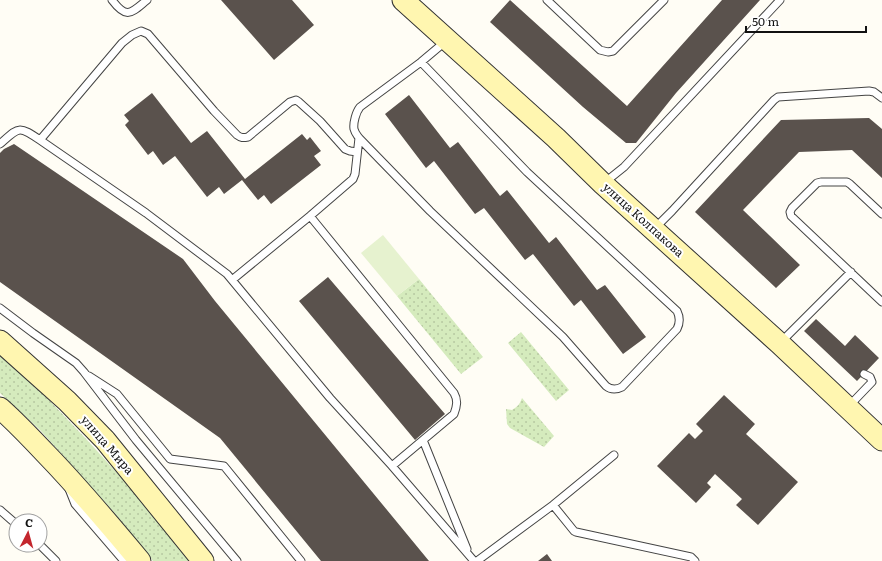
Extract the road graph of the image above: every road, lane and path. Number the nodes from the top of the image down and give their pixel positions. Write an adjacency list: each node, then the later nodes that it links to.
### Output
1 (112, 0): 2 (lane)
2 (147, 0)
3 (403, 0): 7 (street, улица Колпакова)
4 (547, 0): 5 (lane)
5 (664, 0)
6 (780, 0): 14 (lane)
7 (447, 40): 8 (lane); 14 (street, улица Колпакова)
8 (421, 62): 10 (lane); 10 (lane)
9 (882, 98): 17 (lane)
10 (359, 138): 13 (lane)
11 (40, 140): 12 (lane); 13 (lane); 19 (lane)
12 (0, 144)
13 (358, 152): 16 (lane)
14 (604, 184): 17 (street, улица Колпакова)
15 (882, 214): 18 (lane)
16 (310, 216): 19 (lane); 28 (lane)
17 (654, 229): 23 (street, улица Колпакова)
18 (851, 272): 20 (lane); 23 (lane)
19 (232, 280): 31 (lane)
20 (882, 302)
21 (0, 308): 24 (lane)
22 (0, 341): 41 (street, улица Мира)
23 (779, 343): 27 (street, улица Колпакова)
24 (84, 372): 42 (lane); 43 (lane)
25 (864, 374): 27 (lane)
26 (0, 408): 32 (street)
27 (847, 408): 29 (street, улица Колпакова)
28 (423, 440): 31 (lane); 37 (lane)
29 (882, 440)
30 (614, 455): 33 (lane)
31 (392, 466): 37 (lane)
32 (63, 472): 39 (lane); 40 (street)
33 (553, 505): 37 (lane); 44 (lane)
34 (0, 510): 35 (lane)
35 (8, 517)
36 (48, 553): 38 (lane)
37 (473, 559)
38 (56, 561)
39 (124, 561)
40 (140, 561)
41 (203, 561)
42 (237, 561)
43 (301, 561)
44 (696, 561)

